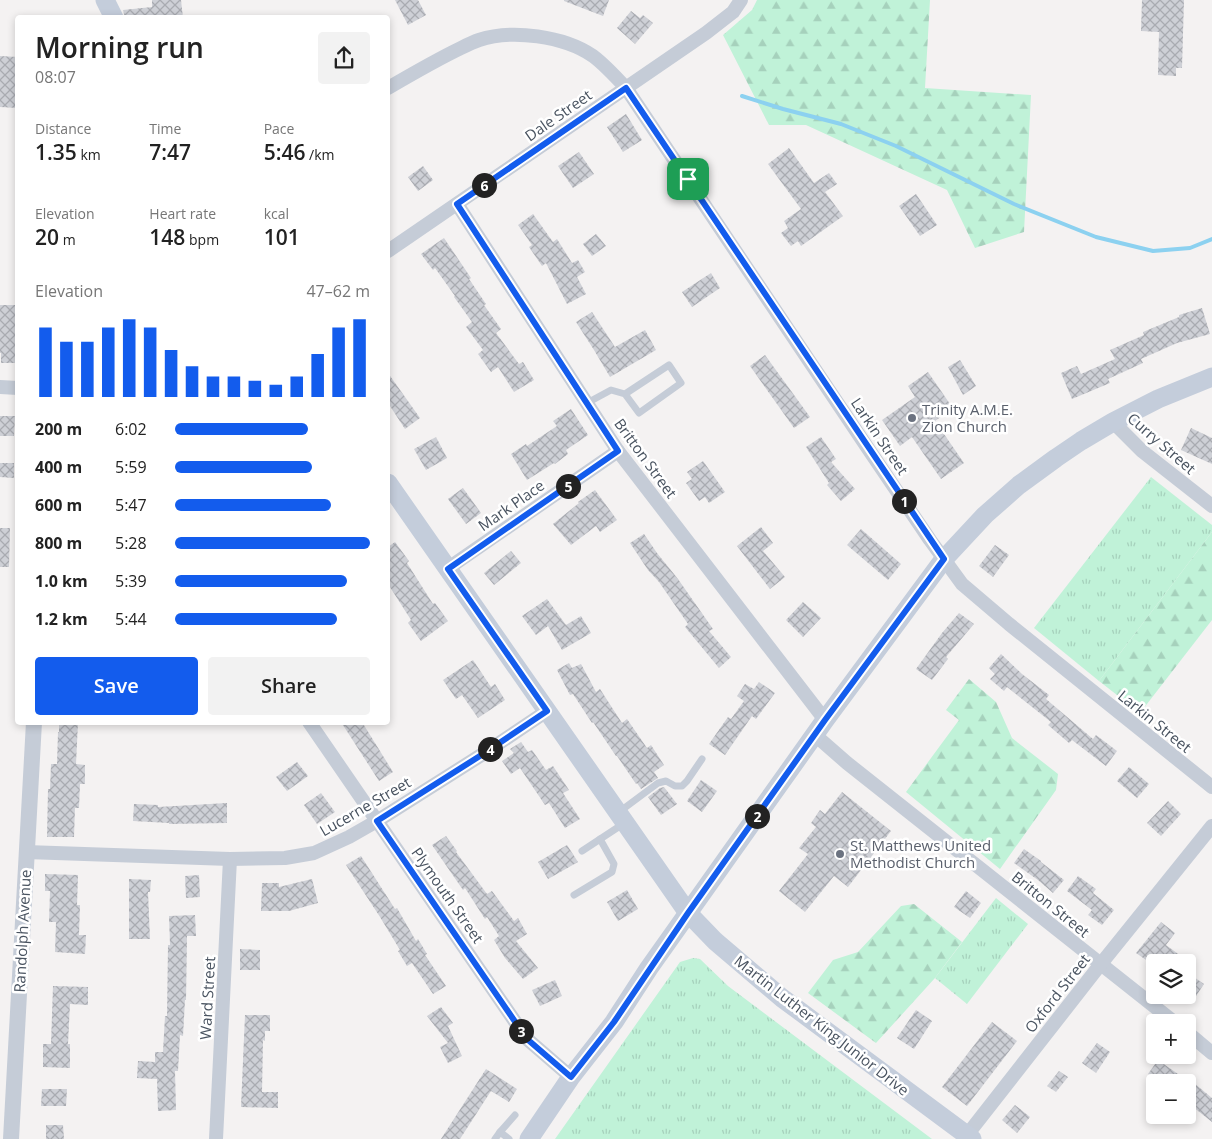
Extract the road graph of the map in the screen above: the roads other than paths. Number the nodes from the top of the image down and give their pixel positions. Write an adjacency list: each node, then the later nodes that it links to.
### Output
1 (741, 0): 3 (street, Dale Street)
2 (390, 87): 3 (street, Larkin Street)
3 (626, 88): 4 (street, Dale Street); 15 (street, Larkin Street)
4 (457, 204): 5 (street, Dale Street); 10 (street, Britton Street)
5 (390, 250)
6 (1212, 377): 11 (main road)
7 (0, 388): 8 (street)
8 (15, 388)
9 (625, 394): 9 (lane); 10 (lane)
10 (587, 403): 12 (street, Britton Street)
11 (1114, 422): 14 (street, Curry Street); 15 (main road)
12 (618, 451): 16 (street, Mark Place); 20 (street, Britton Street)
13 (390, 486): 16 (main road, Martin Luther King Junior Drive)
14 (1212, 506)
15 (944, 559): 20 (main road); 22 (street, Larkin Street)
16 (448, 569): 17 (main road, Martin Luther King Junior Drive)
17 (547, 711): 23 (main road, Martin Luther King Junior Drive); 24 (street, Lucerne Street)
18 (34, 725): 28 (street, Randolph Avenue)
19 (311, 725): 24 (street, Plymouth Street)
20 (820, 728): 31 (main road); 32 (street, Britton Street)
21 (702, 760): 23 (lane)
22 (1212, 787)
23 (622, 817): 26 (lane); 31 (main road, Martin Luther King Junior Drive)
24 (377, 821): 29 (street, Lucerne Street); 36 (street, Plymouth Street)
25 (1212, 826): 32 (street, Oxford Street)
26 (600, 839): 27 (lane); 30 (lane)
27 (582, 851)
28 (26, 852): 29 (street, Lucerne Street); 40 (street, Randolph Avenue)
29 (230, 859): 41 (street, Ward Street)
30 (574, 895)
31 (688, 913): 36 (main road); 39 (main road, Martin Luther King Junior Drive)
32 (1100, 965): 33 (street, Britton Street); 39 (street, Oxford Street)
33 (1164, 1014)
34 (1196, 1039): 35 (street)
35 (1212, 1052)
36 (571, 1077): 44 (main road)
37 (515, 1115): 38 (lane)
38 (500, 1132): 42 (lane); 43 (lane)
39 (969, 1137)
40 (11, 1139)
41 (216, 1139)
42 (495, 1139)
43 (509, 1139)
44 (529, 1139)

